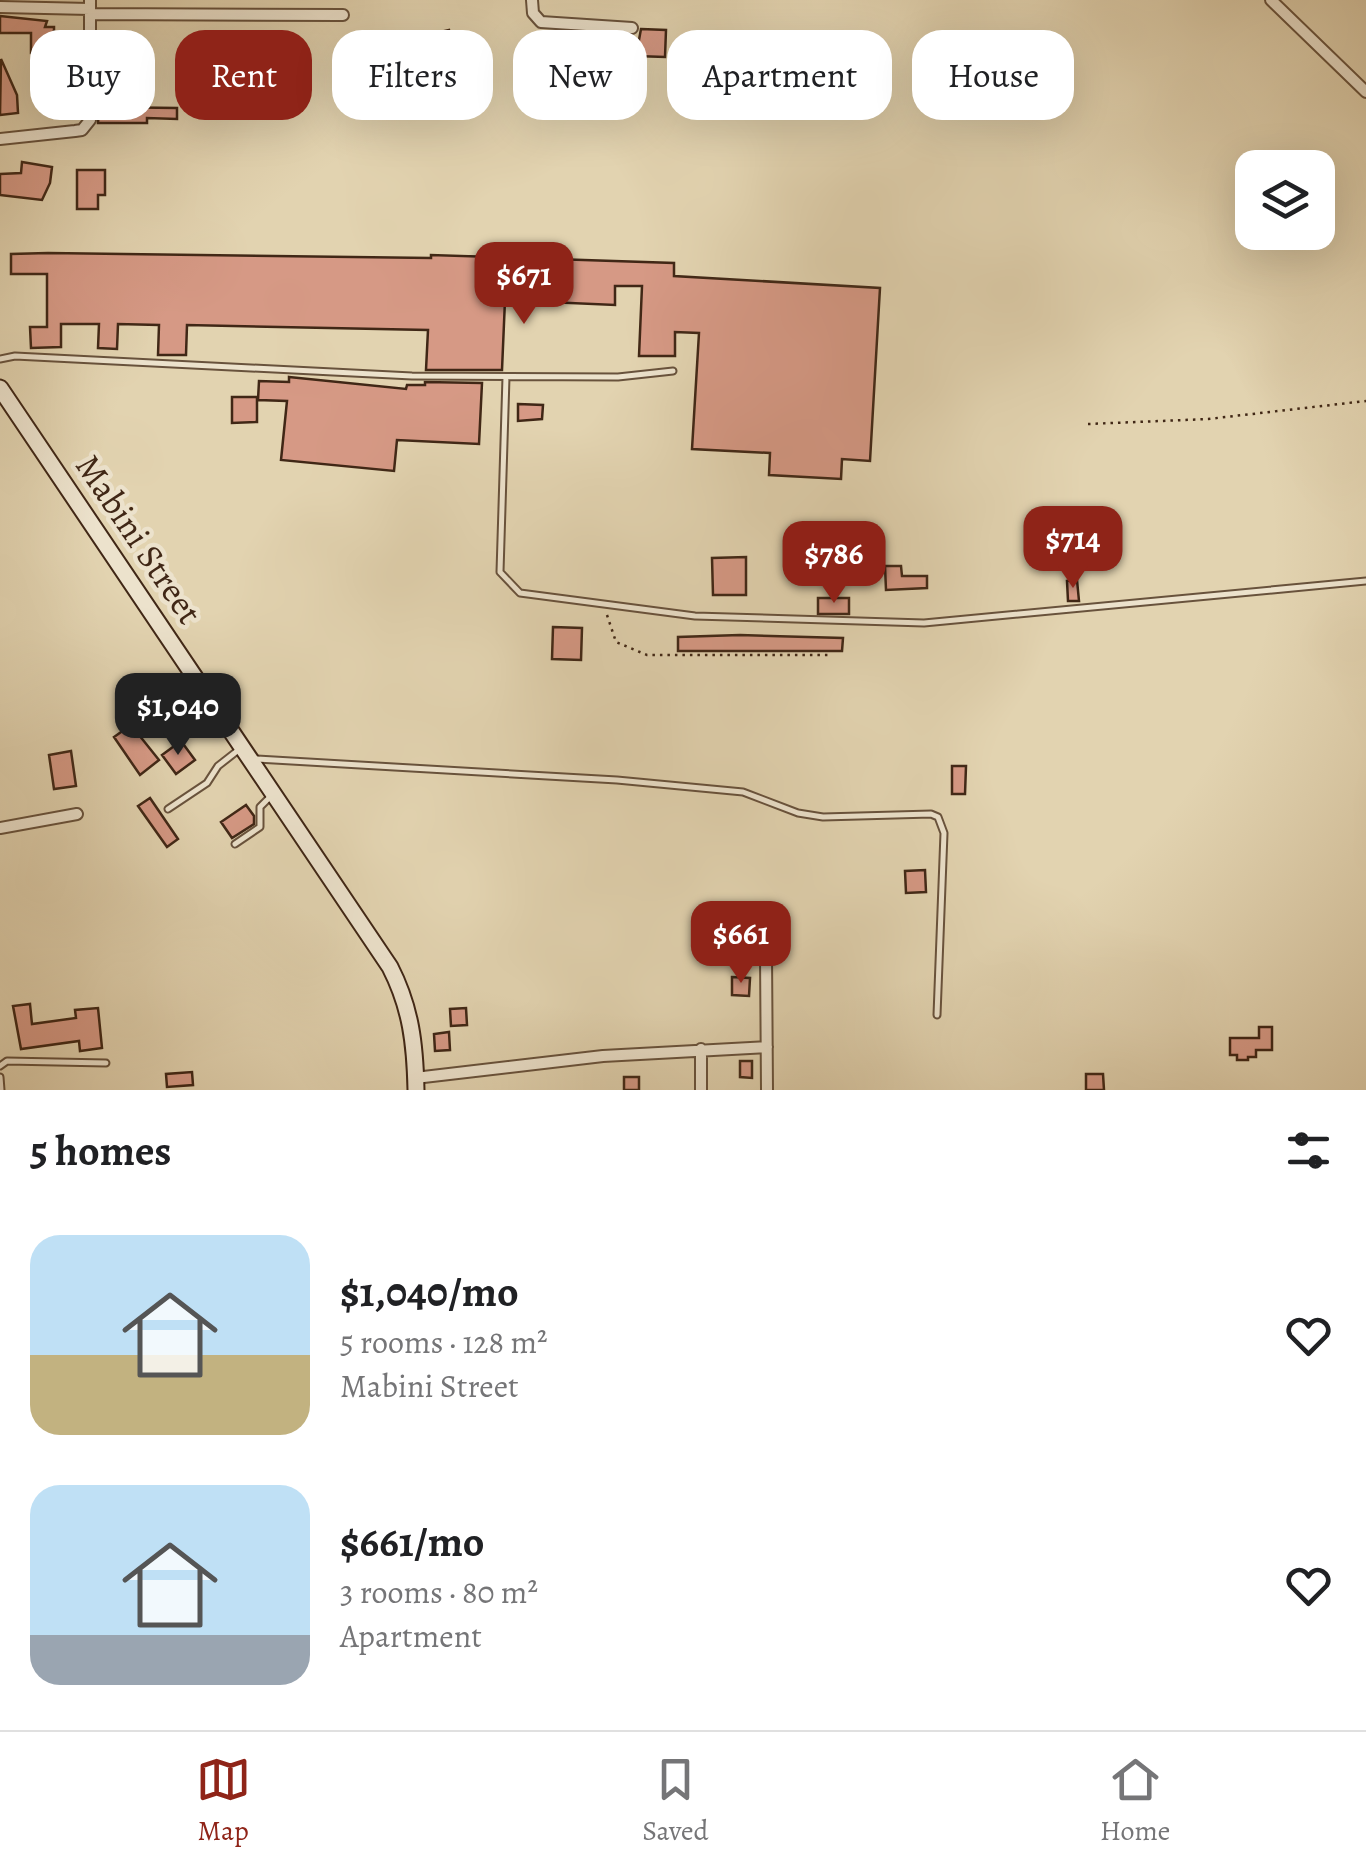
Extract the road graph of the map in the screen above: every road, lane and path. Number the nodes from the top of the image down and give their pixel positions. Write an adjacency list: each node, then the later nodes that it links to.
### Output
1 (532, 0): 6 (street)
2 (1272, 0): 7 (street)
3 (0, 7): 4 (street)
4 (90, 8): 5 (street); 8 (street)
5 (342, 15)
6 (632, 28)
7 (1366, 92)
8 (0, 140)
9 (0, 359): 11 (lane)
10 (673, 370): 11 (lane)
11 (506, 377): 16 (lane)
12 (0, 388): 18 (main road, Mabini Street)
13 (1366, 400): 14 (path)
14 (1088, 424)
15 (1366, 581): 16 (lane)
16 (603, 604): 17 (path)
17 (830, 655)
18 (205, 690): 19 (lane); 20 (main road, Mabini Street)
19 (152, 728)
20 (247, 753): 21 (main road, Mabini Street); 22 (lane); 27 (lane)
21 (274, 794): 25 (lane); 33 (main road, Mabini Street)
22 (168, 809)
23 (77, 814): 24 (street)
24 (0, 828)
25 (234, 844)
26 (766, 955): 28 (street)
27 (936, 1016)
28 (767, 1047): 29 (street); 36 (street)
29 (701, 1050): 33 (street); 35 (street)
30 (106, 1063): 31 (lane)
31 (0, 1066)
32 (0, 1077): 34 (lane)
33 (415, 1084)
34 (1, 1090)
35 (701, 1090)
36 (767, 1090)

